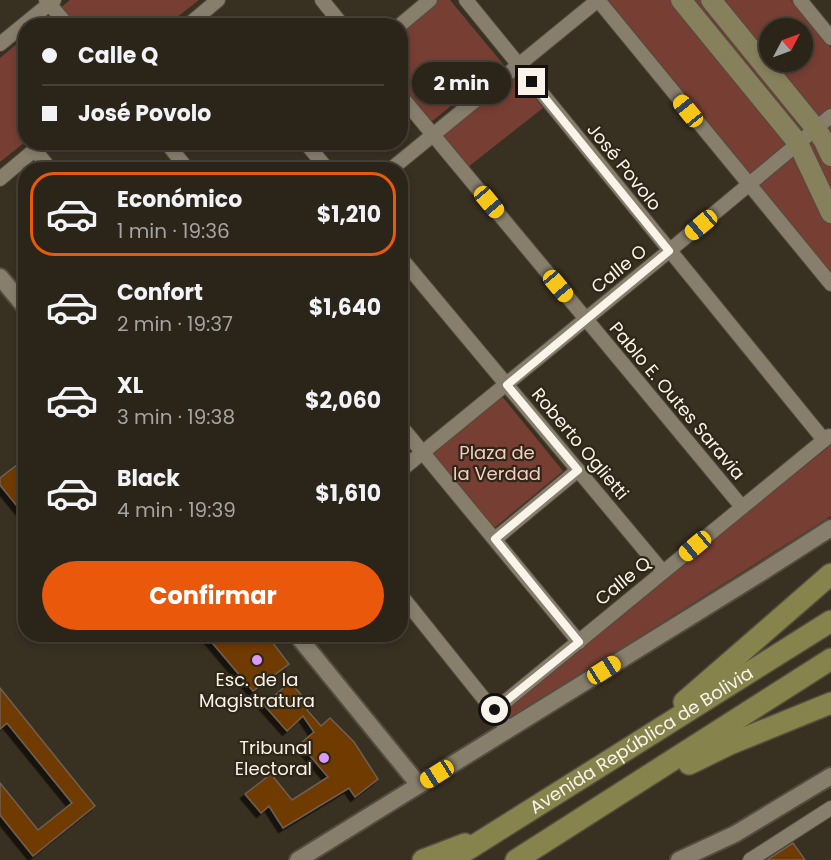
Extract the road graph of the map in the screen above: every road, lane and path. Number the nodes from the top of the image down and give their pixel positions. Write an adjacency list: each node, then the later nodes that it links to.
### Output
1 (218, 0): 12 (street)
2 (322, 0): 13 (street)
3 (430, 0): 14 (street)
4 (466, 0): 18 (street, José Povolo)
5 (598, 0): 18 (street); 34 (street)
6 (681, 0): 23 (main road)
7 (711, 0): 21 (main road)
8 (800, 0): 16 (street)
9 (49, 1): 10 (street); 11 (street)
10 (30, 18)
11 (62, 18)
12 (204, 18)
13 (337, 18)
14 (408, 18)
15 (18, 28): 17 (street)
16 (831, 38)
17 (0, 44)
18 (518, 65): 22 (street); 36 (street, José Povolo)
19 (408, 104): 22 (street, Pablo E. Outes Saravia)
20 (831, 116): 21 (street, Calle O)
21 (816, 129): 23 (street, Calle O); 27 (main road)
22 (433, 134): 31 (street); 41 (street, Pablo E. Outes Saravia)
23 (798, 143): 34 (street, Calle O); 35 (main road)
24 (35, 150): 28 (street)
25 (172, 150): 29 (street)
26 (312, 150): 30 (street)
27 (831, 156)
28 (21, 162)
29 (182, 162)
30 (321, 162)
31 (400, 162)
32 (18, 164): 33 (street)
33 (0, 179)
34 (749, 185): 36 (street, Calle O); 39 (street)
35 (831, 213)
36 (669, 251): 41 (street, Calle O); 44 (street, José Povolo)
37 (408, 267): 42 (street, Roberto Oglietti)
38 (0, 278): 40 (street)
39 (831, 284)
40 (18, 299)
41 (586, 320): 42 (street, Calle O); 48 (street, Pablo E. Outes Saravia)
42 (507, 385): 45 (street, Calle O); 47 (street, Roberto Oglietti)
43 (408, 434): 45 (street)
44 (828, 437): 48 (street, Calle Q)
45 (423, 452): 46 (street, Calle O); 50 (street)
46 (408, 464)
47 (578, 470): 50 (street); 51 (street, Roberto Oglietti)
48 (742, 507): 51 (street, Calle Q)
49 (831, 528): 60 (street)
50 (495, 539): 56 (street)
51 (663, 572): 56 (street, Calle Q)
52 (831, 574): 61 (main road)
53 (408, 604): 59 (street)
54 (831, 621): 61 (main road, Avenida República de Bolivia)
55 (303, 642): 63 (street)
56 (579, 642): 59 (street, Calle Q)
57 (831, 659): 64 (main road, Avenida República de Bolivia)
58 (831, 703): 64 (main road)
59 (495, 710): 60 (street)
60 (508, 729): 63 (street)
61 (615, 757): 67 (main road, Avenida República de Bolivia)
62 (831, 776): 66 (street)
63 (419, 785): 68 (street)
64 (599, 807): 71 (main road, Avenida República de Bolivia)
65 (831, 808): 74 (street)
66 (755, 822): 72 (street); 73 (street)
67 (496, 832): 69 (main road); 70 (main road, Avenida República de Bolivia)
68 (298, 860)
69 (423, 860)
70 (451, 860)
71 (516, 860)
72 (679, 860)
73 (703, 860)
74 (750, 860)

